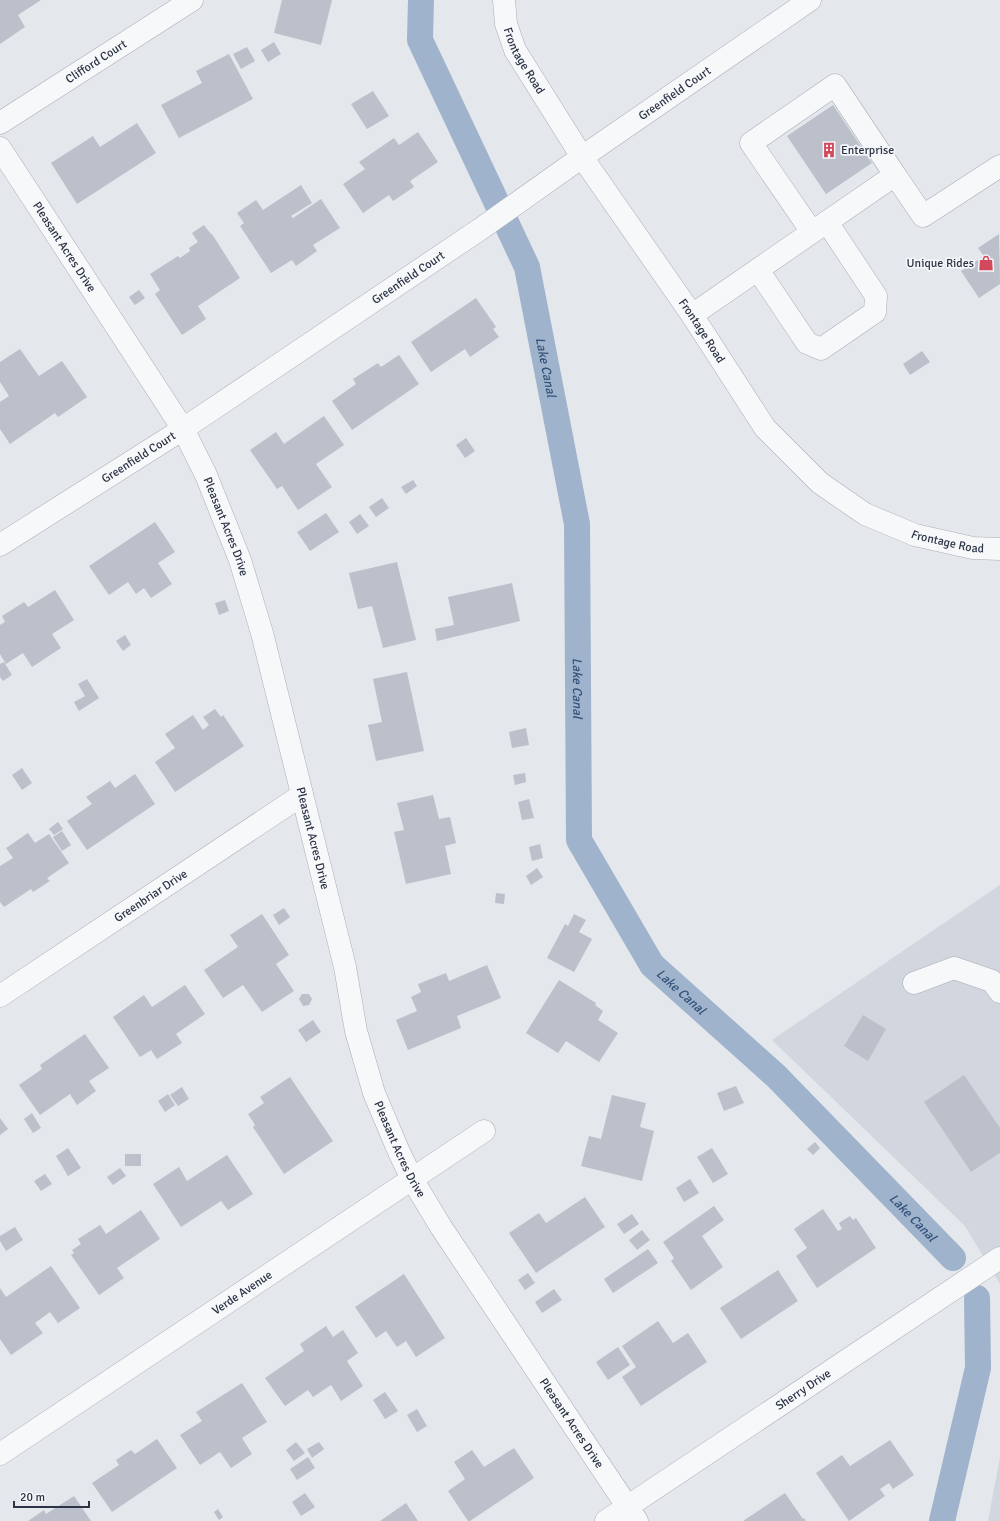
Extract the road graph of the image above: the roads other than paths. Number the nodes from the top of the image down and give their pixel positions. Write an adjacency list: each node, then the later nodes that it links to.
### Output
1 (192, 0): 4 (street, Clifford Court)
2 (504, 0): 6 (street, Frontage Road)
3 (810, 0): 6 (street, Greenfield Court)
4 (0, 123)
5 (0, 148): 12 (street, Pleasant Acres Drive)
6 (582, 157): 11 (street, Frontage Road); 12 (street, Greenfield Court)
7 (1000, 166): 8 (street)
8 (896, 174): 9 (street); 9 (street)
9 (820, 227): 10 (street); 10 (street)
10 (758, 270): 11 (street)
11 (692, 315): 14 (street, Frontage Road)
12 (183, 429): 13 (street, Greenfield Court); 15 (street, Pleasant Acres Drive)
13 (0, 545)
14 (1000, 549)
15 (302, 795): 18 (street, Greenbriar Drive); 20 (street, Pleasant Acres Drive)
16 (914, 983): 17 (street)
17 (1000, 992)
18 (0, 996)
19 (484, 1131): 20 (street, Verde Avenue)
20 (412, 1179): 22 (street, Verde Avenue); 23 (street, Pleasant Acres Drive)
21 (1000, 1258): 23 (street, Sherry Drive)
22 (0, 1454)
23 (632, 1514): 24 (street, Sherry Drive)
24 (606, 1521)

